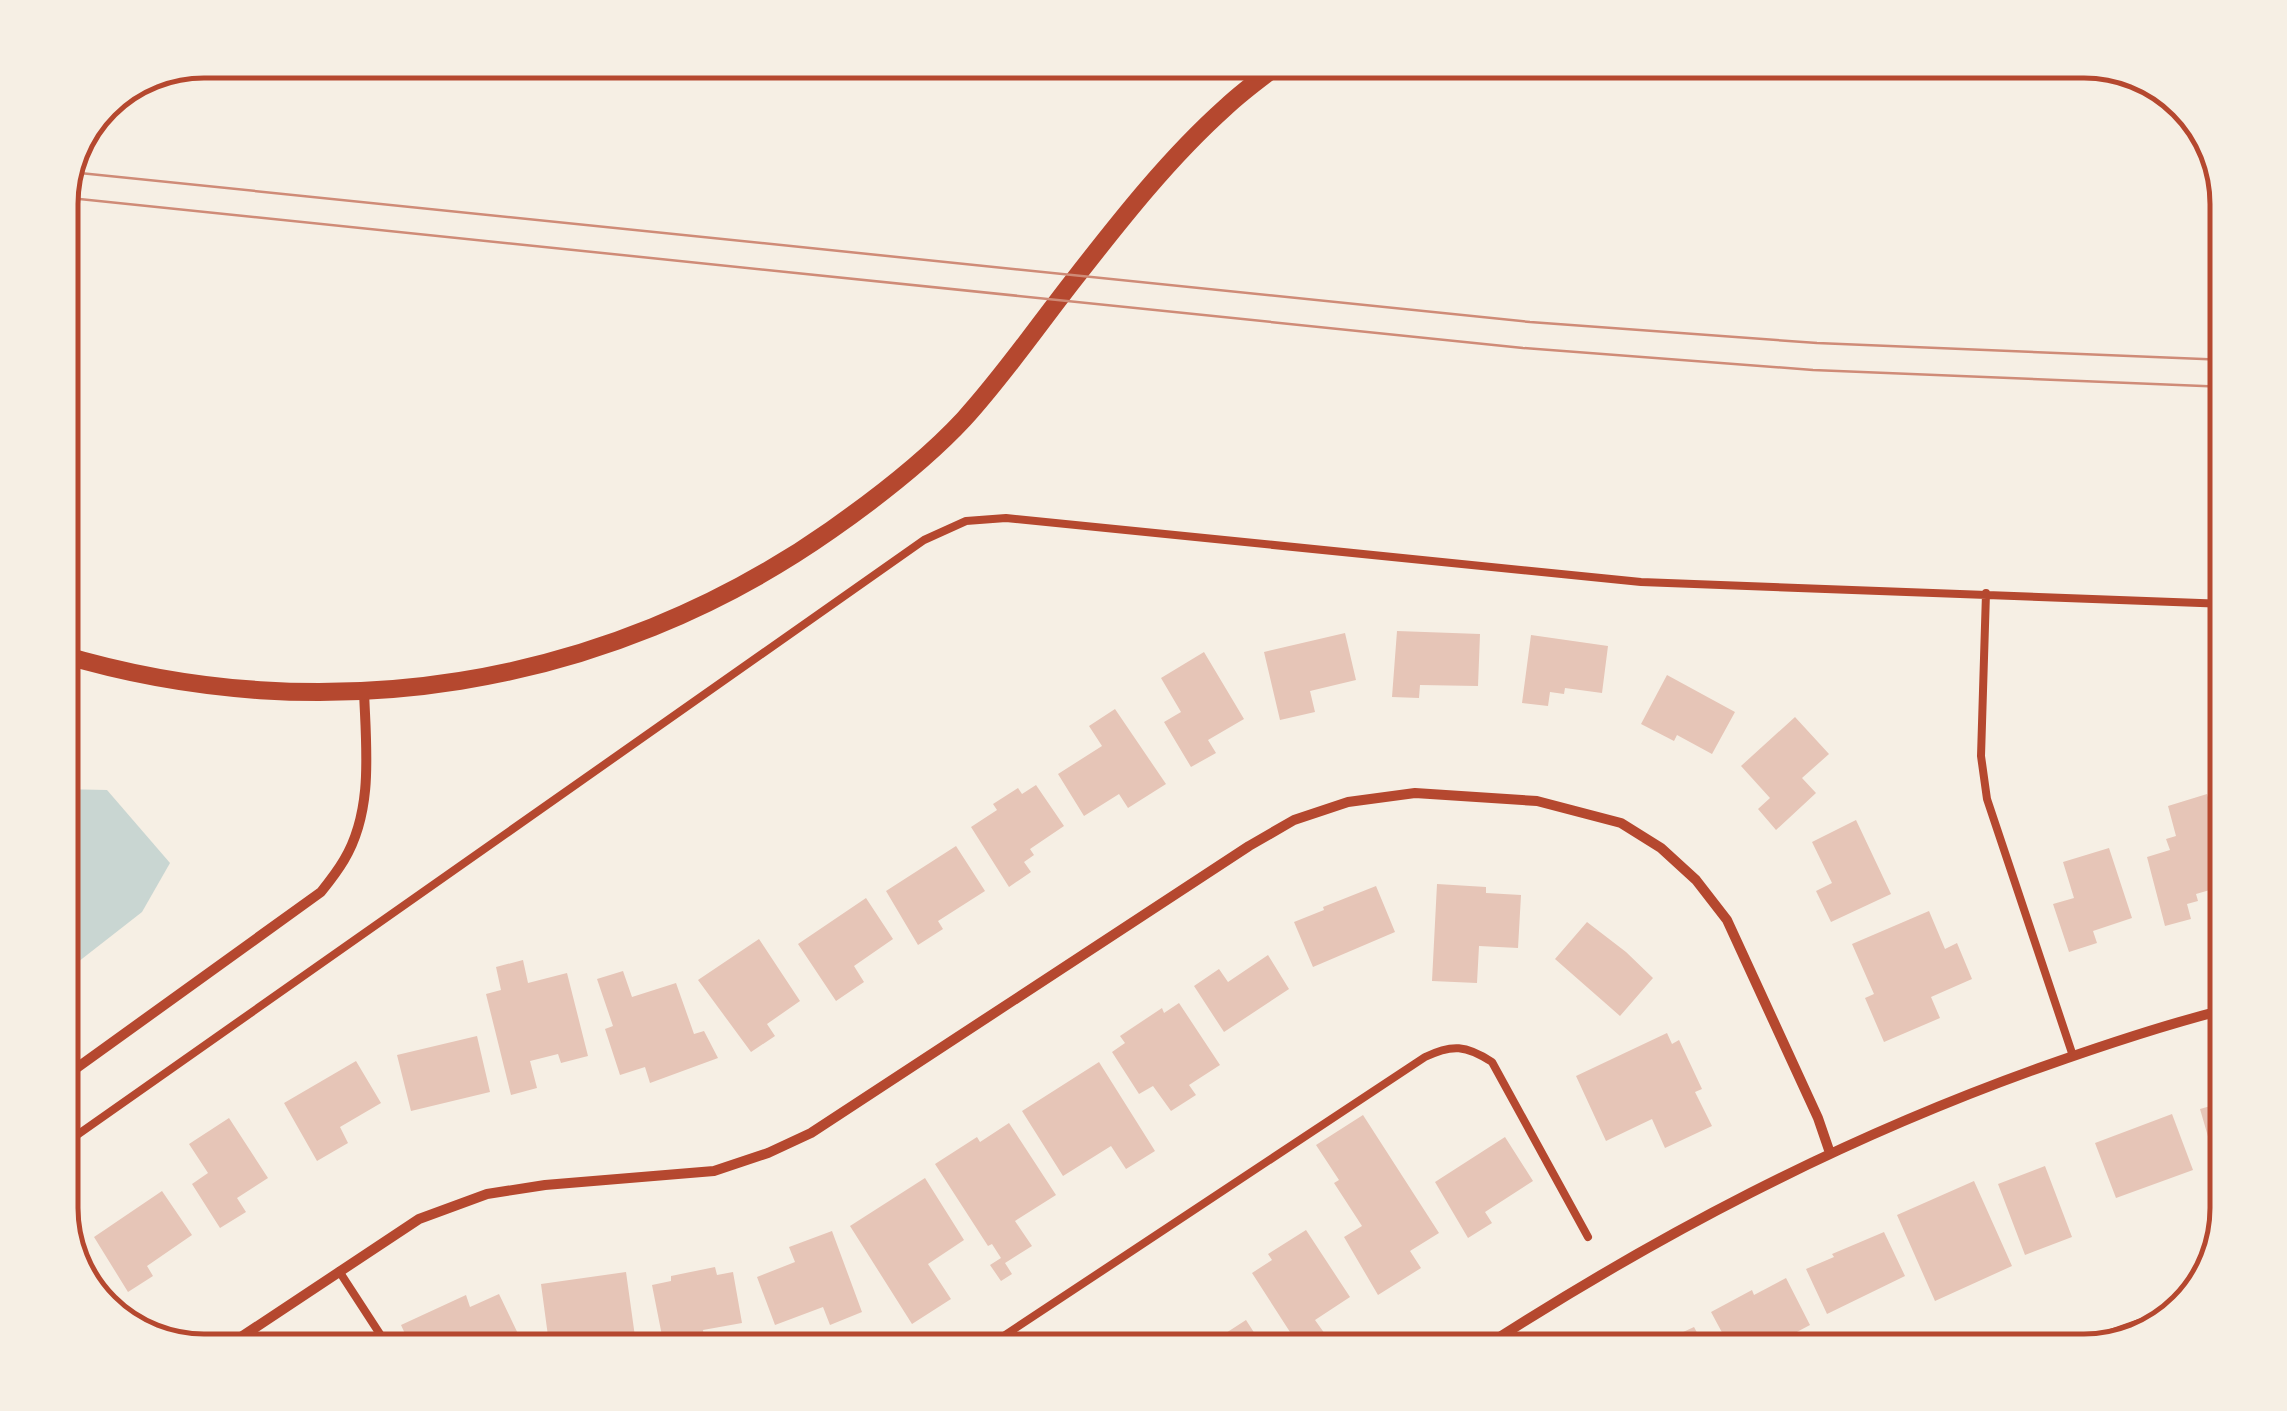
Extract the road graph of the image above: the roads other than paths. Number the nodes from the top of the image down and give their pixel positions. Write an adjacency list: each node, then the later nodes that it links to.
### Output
1 (1262, 78): 5 (street)
2 (1986, 593): 3 (lane); 7 (lane); 9 (lane)
3 (2209, 603)
4 (78, 658): 5 (street)
5 (364, 691): 8 (street)
6 (2210, 1013): 7 (street)
7 (2073, 1056): 10 (street)
8 (78, 1067)
9 (78, 1134)
10 (1830, 1153): 12 (street); 16 (street)
11 (1588, 1237): 15 (lane)
12 (339, 1271): 13 (street); 14 (lane)
13 (245, 1334)
14 (380, 1334)
15 (1007, 1334)
16 (1504, 1334)

